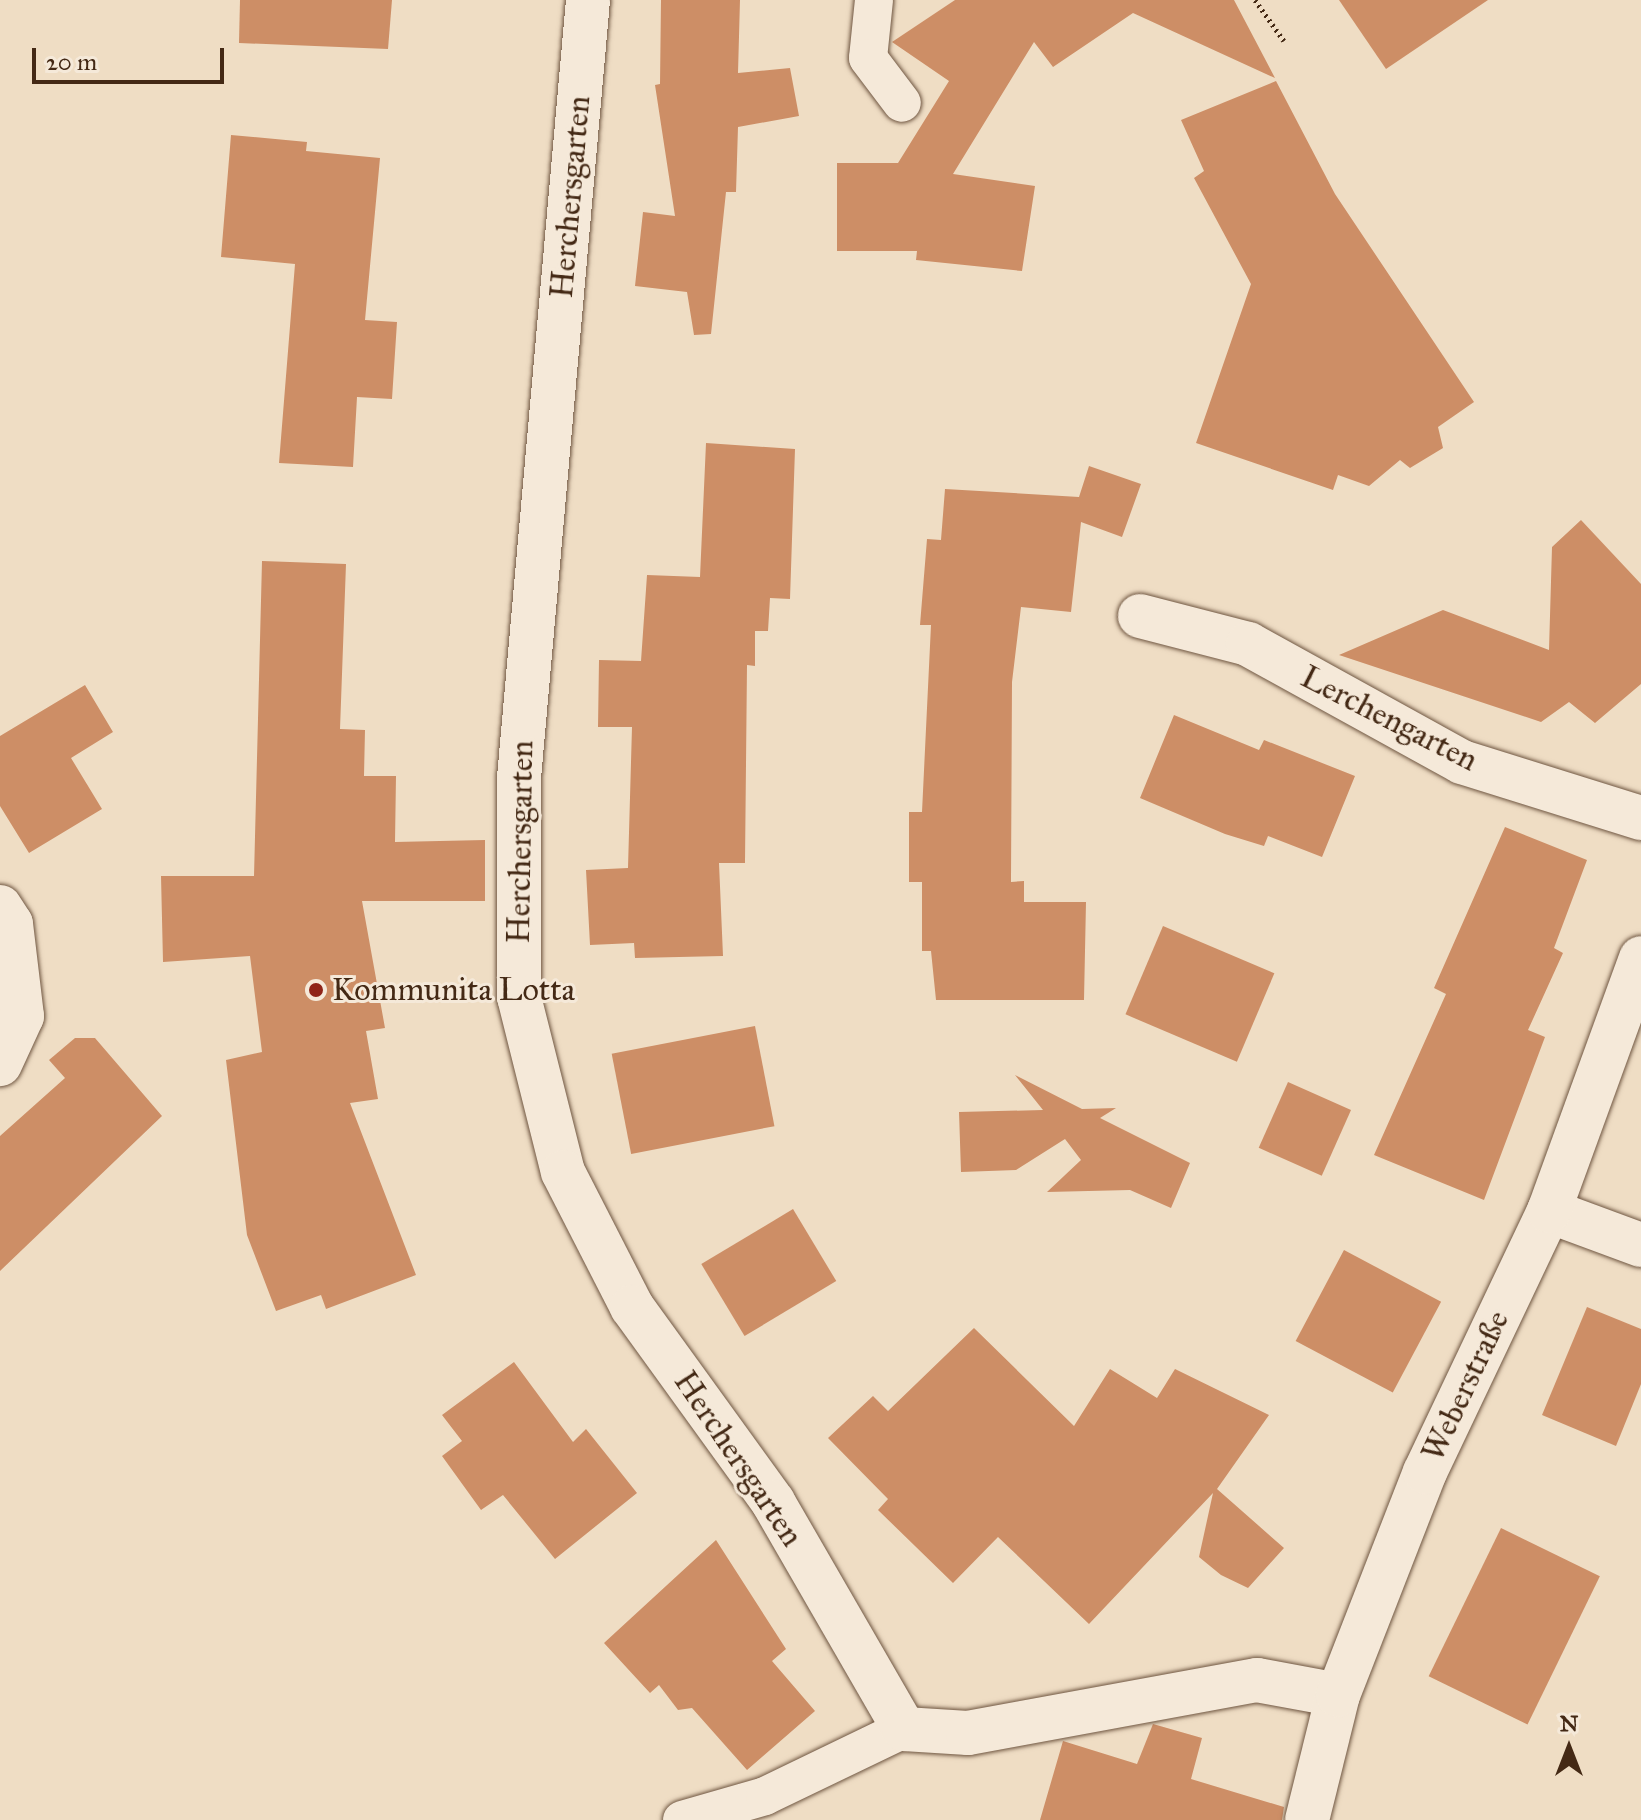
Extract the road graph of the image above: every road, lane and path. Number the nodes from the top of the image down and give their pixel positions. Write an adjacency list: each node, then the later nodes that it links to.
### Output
1 (588, 0): 14 (street, Herchersgarten)
2 (874, 0): 5 (lane)
3 (1255, 0): 4 (path)
4 (1284, 41)
5 (902, 103)
6 (1140, 616): 7 (street, Lerchengarten)
7 (1641, 818)
8 (0, 907): 10 (street)
9 (1641, 958): 11 (street, Weberstraße)
10 (0, 1064)
11 (1549, 1211): 12 (street); 13 (street, Weberstraße)
12 (1641, 1245)
13 (1338, 1695): 14 (street); 16 (street, Weberstraße)
14 (904, 1729): 15 (lane)
15 (682, 1820)
16 (1307, 1820)

